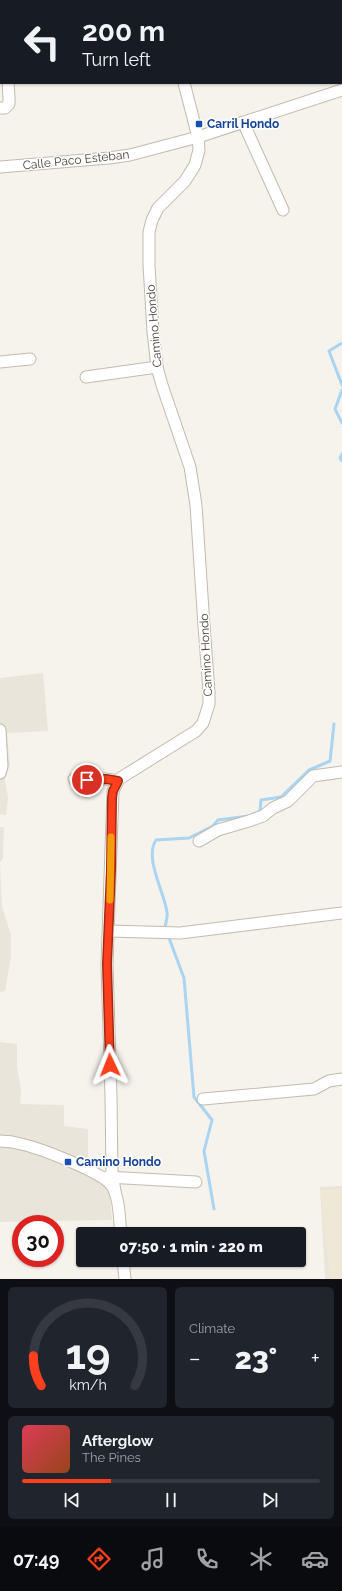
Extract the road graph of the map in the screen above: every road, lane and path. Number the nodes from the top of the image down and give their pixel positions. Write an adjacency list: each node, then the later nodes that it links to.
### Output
1 (8, 84): 4 (street)
2 (184, 84): 6 (street, Camino Hondo)
3 (342, 90): 5 (street, Calle Paco Esteban)
4 (0, 108)
5 (243, 122): 6 (street, Calle Paco Esteban); 8 (street)
6 (198, 137): 7 (street, Calle Paco Esteban); 11 (street, Camino Hondo)
7 (0, 167)
8 (283, 210)
9 (30, 359): 10 (street)
10 (0, 362)
11 (157, 366): 12 (street); 17 (street, Camino Hondo)
12 (86, 377)
13 (0, 730): 15 (street)
14 (342, 772): 18 (street)
15 (0, 773)
16 (74, 779): 17 (street)
17 (118, 781): 20 (street)
18 (199, 841)
19 (342, 912): 20 (street)
20 (109, 931): 24 (street)
21 (342, 1079): 22 (street)
22 (203, 1099)
23 (0, 1141): 24 (street)
24 (112, 1180): 25 (street); 26 (street)
25 (196, 1182)
26 (119, 1227)
27 (124, 1267): 28 (street)
28 (125, 1279)

